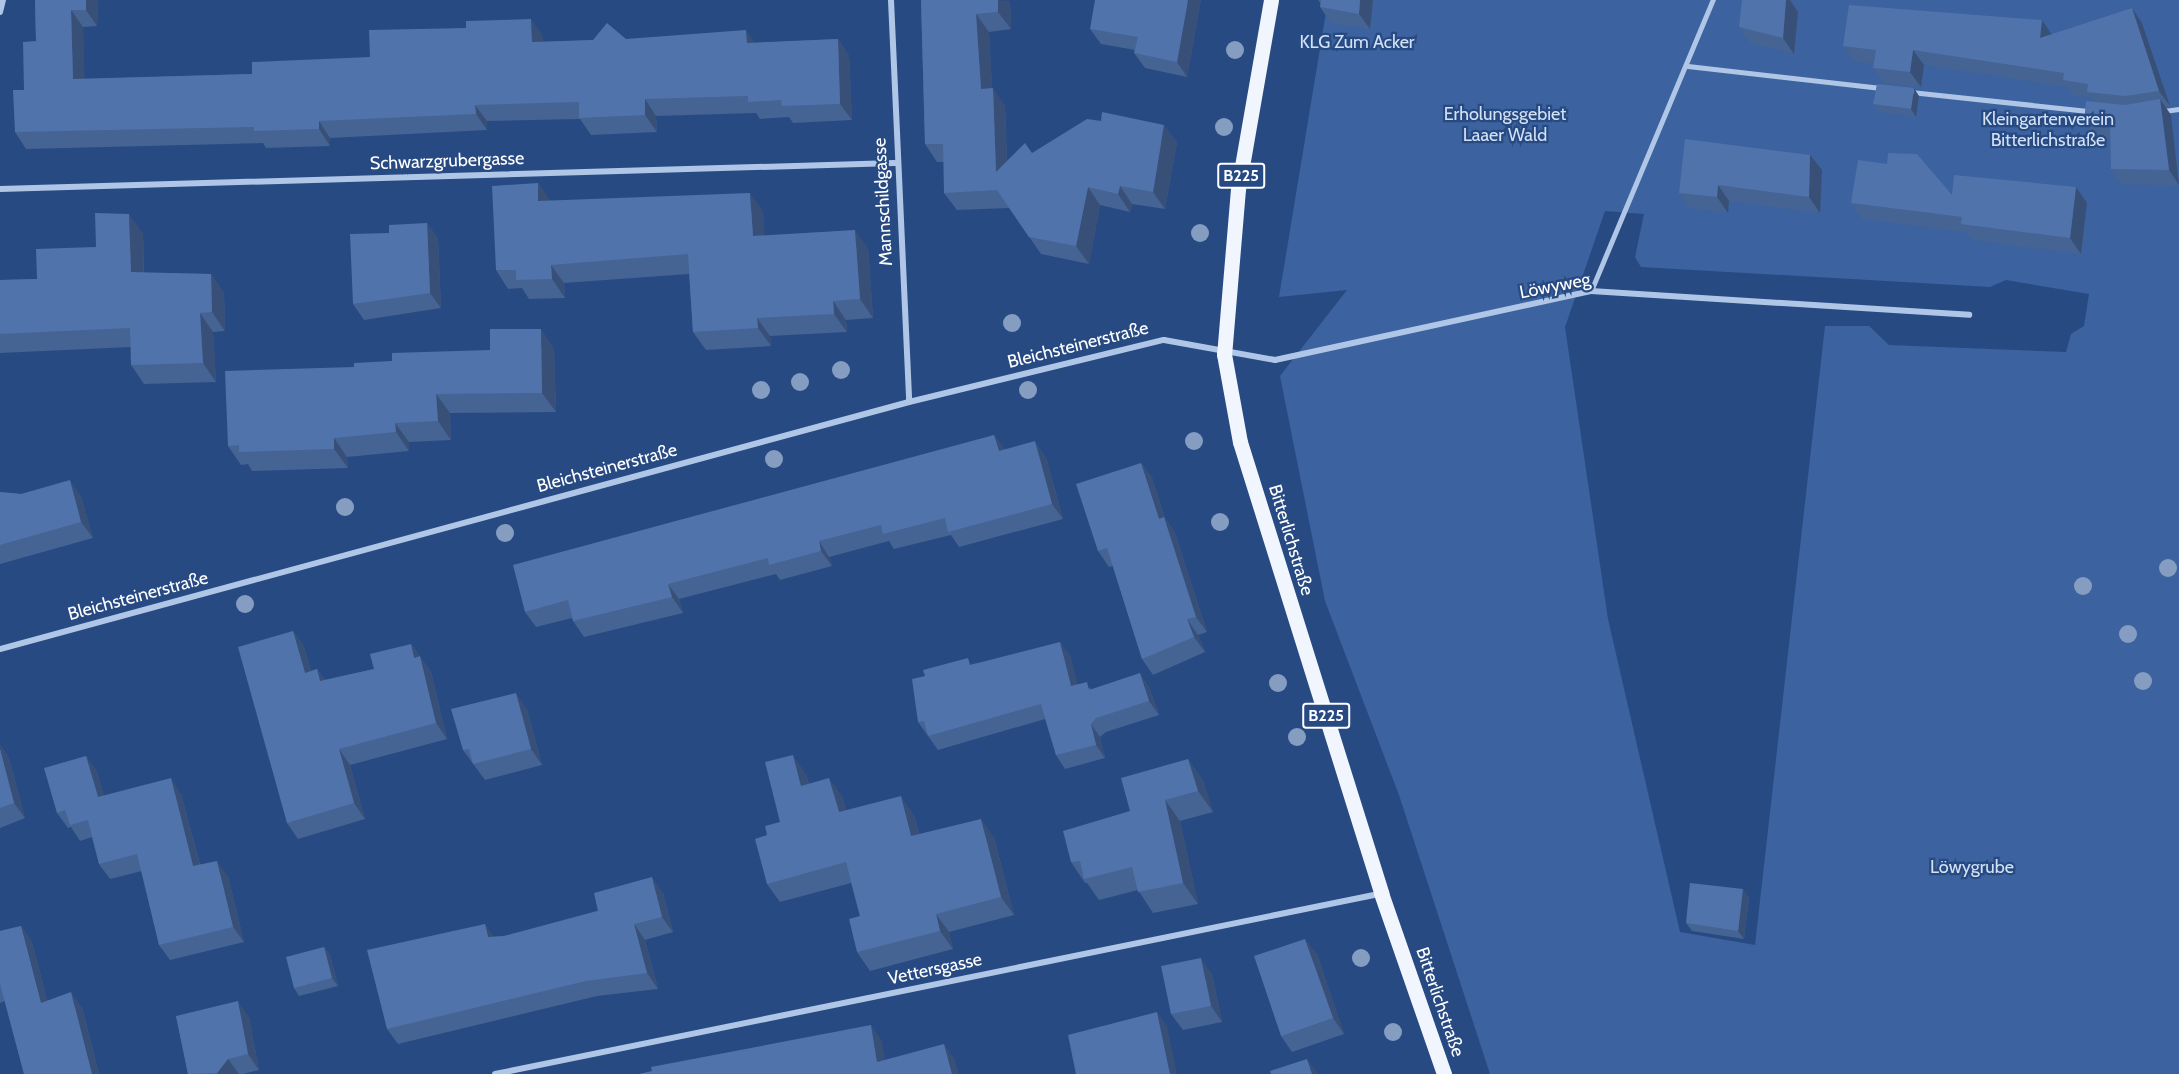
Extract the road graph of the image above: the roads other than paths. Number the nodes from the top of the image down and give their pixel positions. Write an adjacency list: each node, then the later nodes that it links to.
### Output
1 (3, 0): 5 (street)
2 (891, 0): 12 (street, Mannschildgasse)
3 (1271, 0): 16 (main road, Bitterlichstraße / B225)
4 (1713, 0): 6 (lane)
5 (0, 12)
6 (1688, 66): 7 (lane); 14 (lane)
7 (1893, 90)
8 (1905, 91): 10 (lane)
9 (2179, 109): 11 (lane)
10 (2101, 112)
11 (2157, 112)
12 (895, 163): 13 (street, Schwarzgrubergasse); 17 (street, Mannschildgasse)
13 (0, 189)
14 (1591, 291): 15 (street, Löwyweg); 16 (street, Löwyweg)
15 (1968, 315)
16 (1224, 354): 17 (street, Bleichsteinerstraße); 19 (main road, Bitterlichstraße / B225)
17 (909, 402): 18 (street, Bleichsteinerstraße)
18 (0, 649)
19 (1381, 893): 20 (street, Vettersgasse); 21 (main road, Bitterlichstraße / B225)
20 (495, 1074)
21 (1444, 1074)

